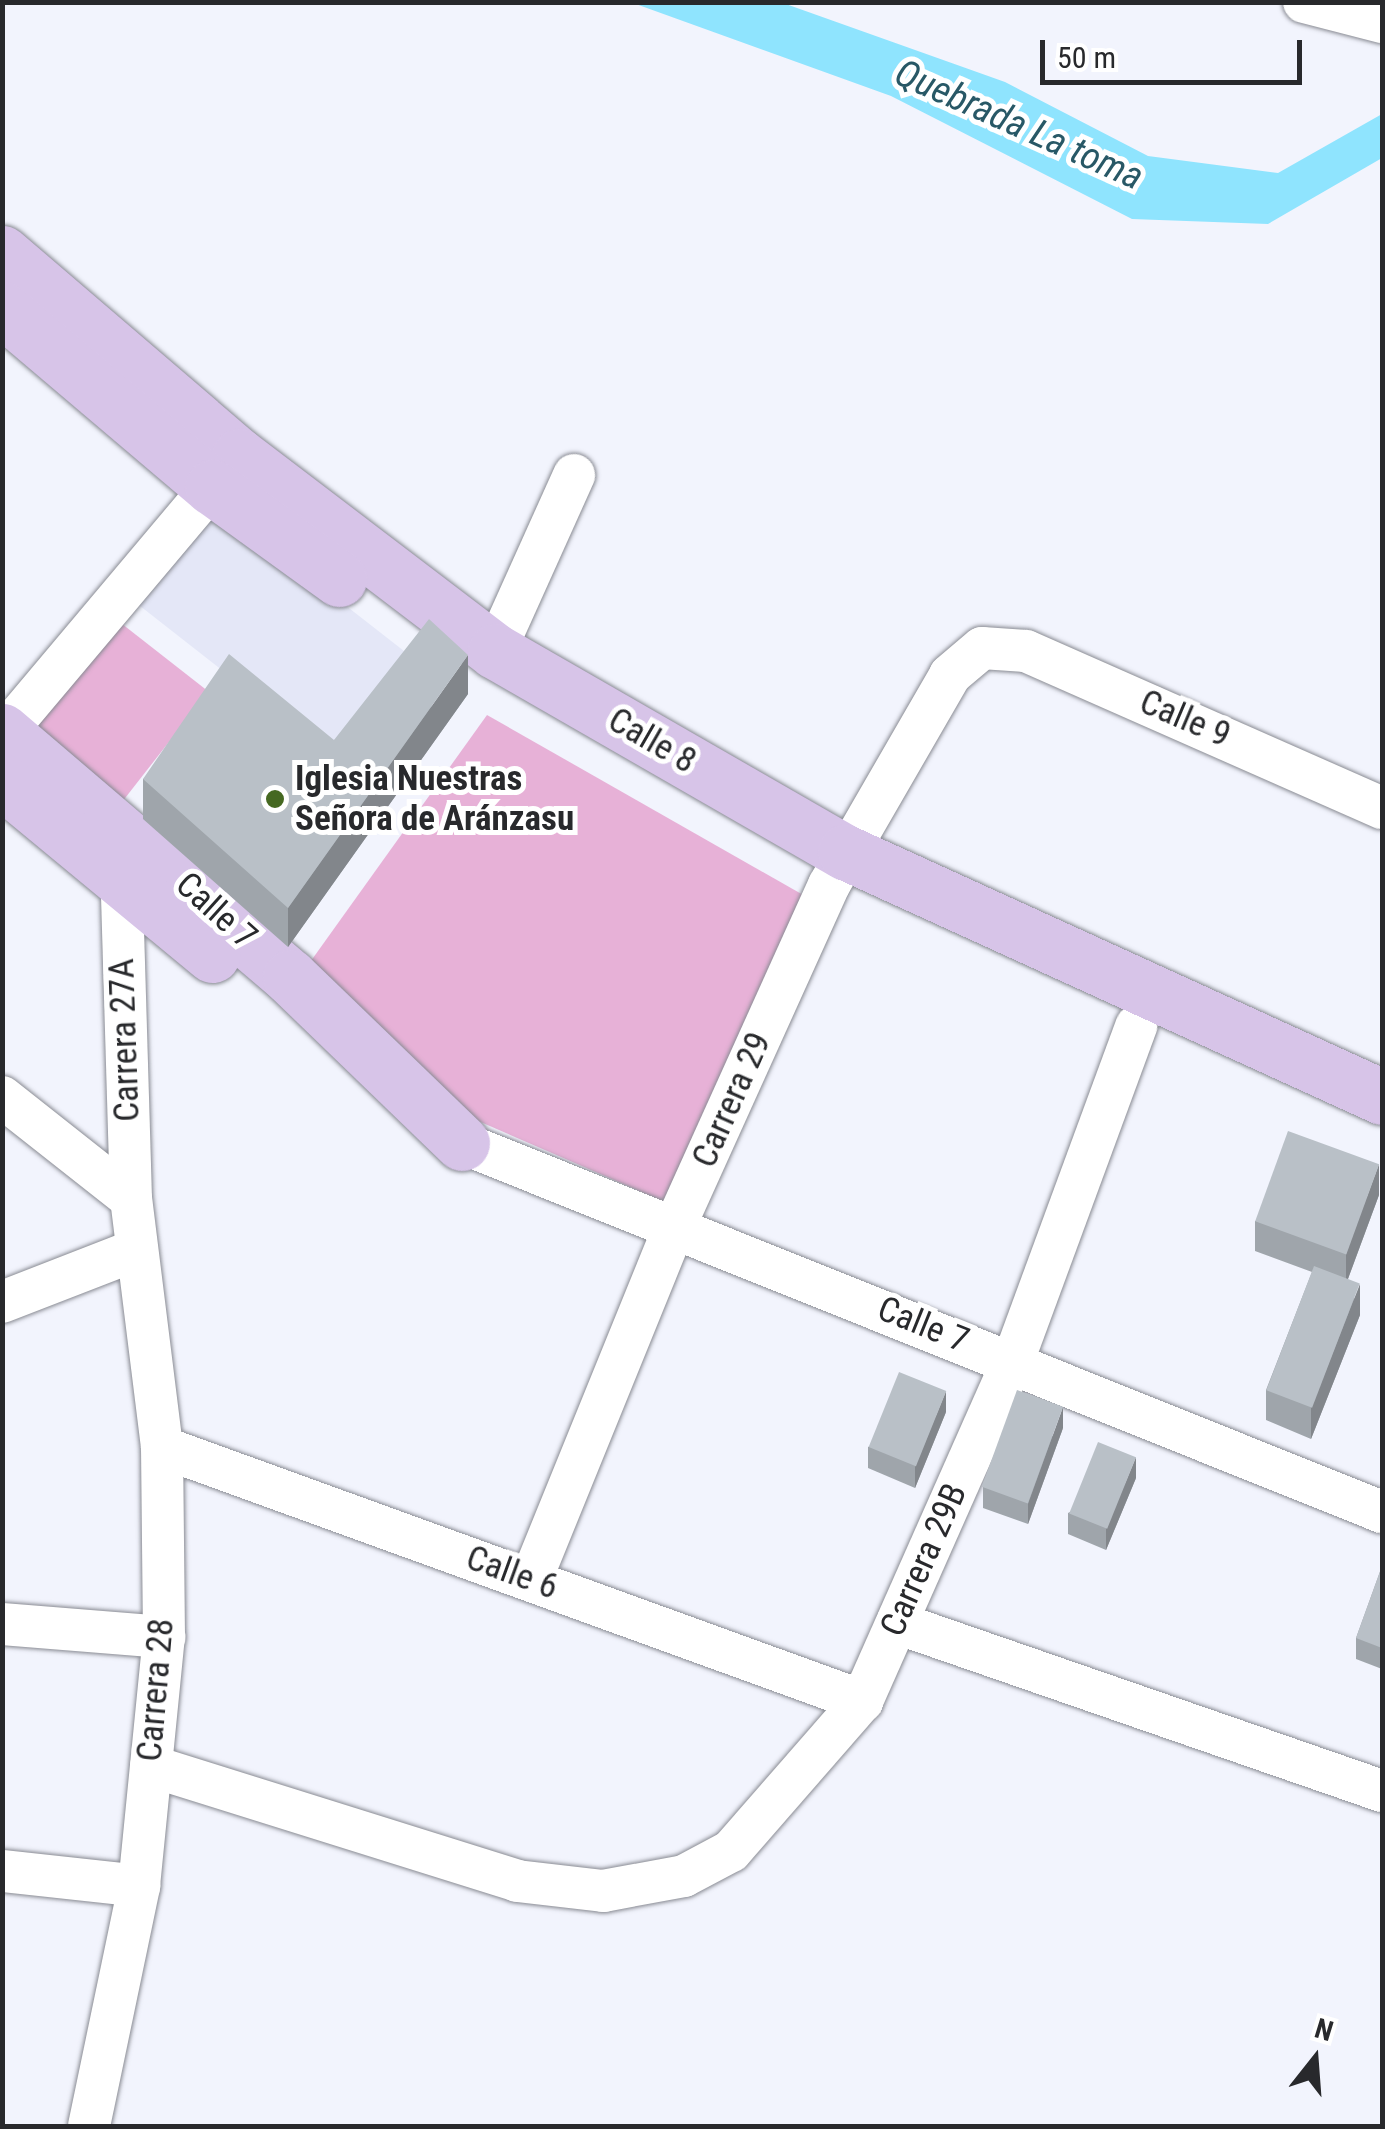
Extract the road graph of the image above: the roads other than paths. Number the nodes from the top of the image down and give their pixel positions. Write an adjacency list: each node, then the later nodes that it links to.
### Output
1 (1304, 2): 2 (street)
2 (1382, 22)
3 (2, 254): 8 (main road, Calle 8)
4 (2, 308): 6 (main road, Calle 8)
5 (574, 475): 8 (street)
6 (212, 487): 9 (street); 12 (main road, Calle 8)
7 (982, 648): 10 (street, Calle 9); 12 (street, Carrera 29)
8 (494, 651): 12 (main road, Calle 8)
9 (3, 745): 11 (main road, Calle 7)
10 (1382, 808)
11 (122, 854): 17 (main road, Calle 7); 18 (street, Carrera 27A)
12 (837, 869): 13 (main road, Calle 8); 15 (main road, Calle 8); 19 (street, Carrera 29)
13 (1136, 1026): 16 (main road, Calle 8); 22 (street, Carrera 29B)
14 (2, 1097): 18 (street)
15 (1382, 1097)
16 (1382, 1138)
17 (462, 1143): 19 (street, Calle 7)
18 (131, 1199): 20 (street, Carrera 27A)
19 (674, 1226): 22 (street, Calle 7); 25 (street, Carrera 29)
20 (136, 1250): 21 (street); 23 (street, Carrera 28)
21 (2, 1302)
22 (1013, 1361): 24 (street, Calle 7); 26 (street, Carrera 29B)
23 (162, 1446): 25 (street, Calle 6); 28 (street, Carrera 28)
24 (1382, 1512)
25 (530, 1580): 29 (street, Calle 6)
26 (896, 1623): 29 (street, Carrera 29B); 31 (street)
27 (2, 1624): 28 (street)
28 (164, 1637): 30 (street, Carrera 28)
29 (862, 1700): 30 (street, Carrera 29B)
30 (150, 1766): 33 (street, Carrera 28)
31 (1382, 1791)
32 (2, 1871): 33 (street)
33 (140, 1886): 34 (street, Carrera 28)
34 (89, 2126)

